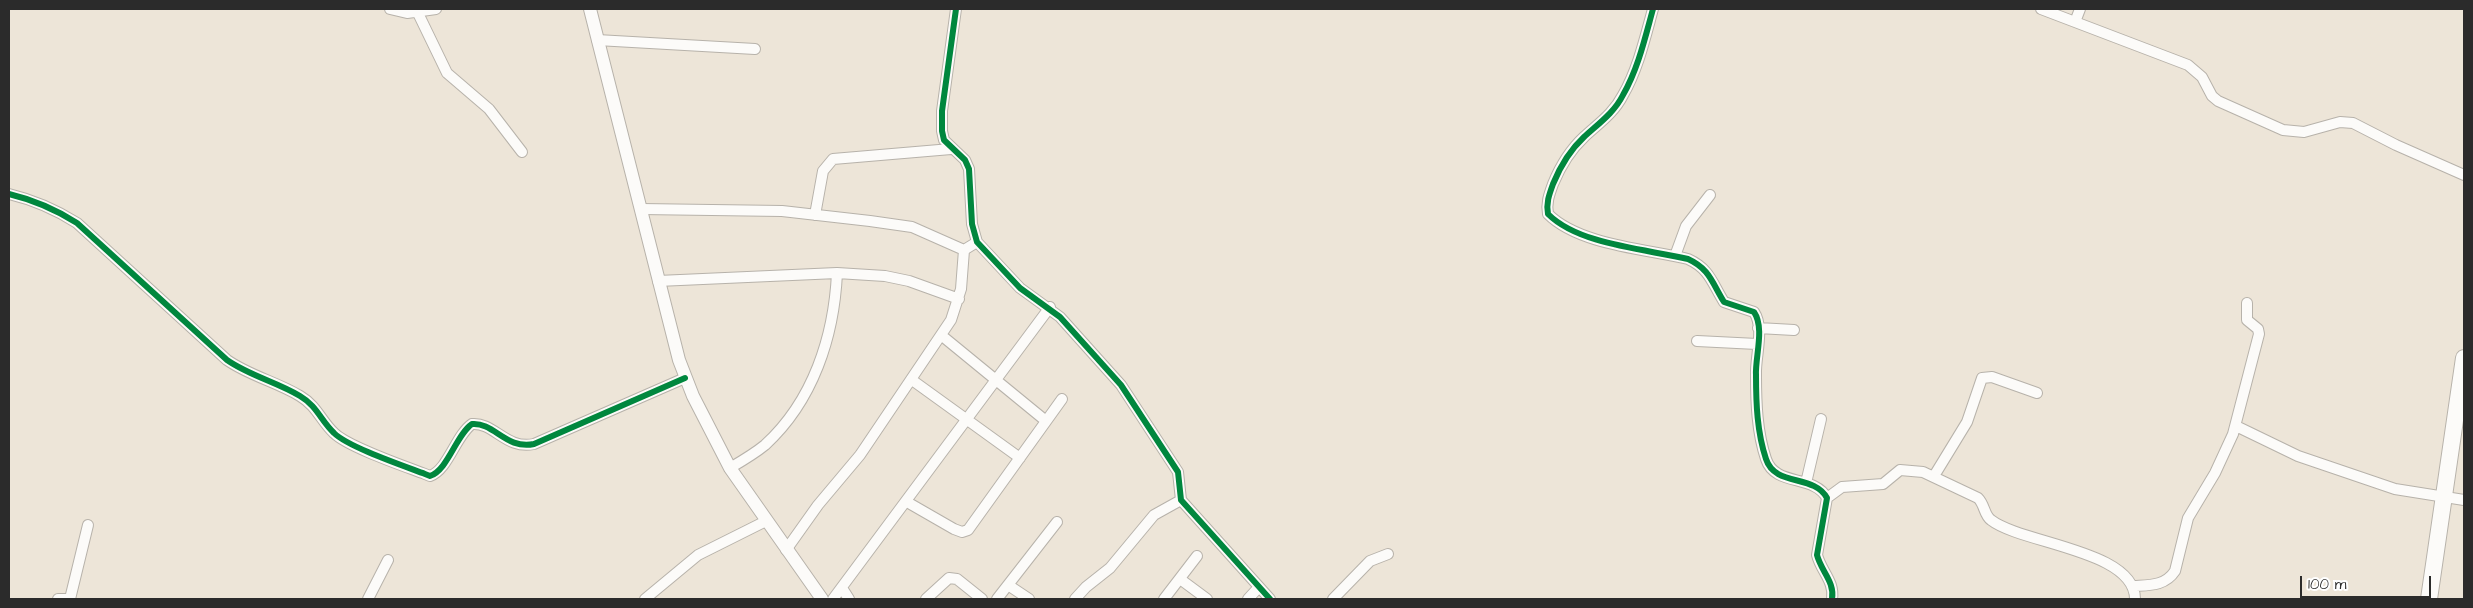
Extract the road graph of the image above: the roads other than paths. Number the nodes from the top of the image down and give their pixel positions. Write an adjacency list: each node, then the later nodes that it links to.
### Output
1 (390, 9): 8 (street)
2 (436, 9): 8 (street)
3 (590, 9): 10 (street)
4 (956, 9): 12 (street)
5 (1653, 9): 21 (street)
6 (2041, 9): 9 (street)
7 (2080, 9): 9 (street)
8 (416, 10): 13 (street)
9 (2075, 22): 14 (street)
10 (597, 40): 11 (street); 17 (street)
11 (755, 49)
12 (951, 149): 18 (street); 19 (street)
13 (522, 152)
14 (2464, 175)
15 (9, 194): 33 (street)
16 (1710, 195): 21 (street)
17 (642, 209): 18 (street); 23 (street)
18 (815, 215): 20 (street)
19 (977, 242): 20 (street); 26 (street)
20 (964, 250): 24 (street)
21 (1675, 256): 27 (street)
22 (837, 273): 23 (street); 24 (street); 43 (street)
23 (658, 281): 33 (street)
24 (959, 300): 29 (street)
25 (2248, 303): 41 (street)
26 (1050, 307): 34 (street); 48 (street)
27 (1758, 328): 28 (street); 31 (street)
28 (1794, 330)
29 (941, 335): 34 (street); 35 (street)
30 (1697, 341): 31 (street)
31 (1757, 344): 45 (street)
32 (2464, 358): 46 (highway)
33 (685, 378): 43 (street)
34 (995, 378): 38 (street); 40 (street)
35 (912, 380): 38 (street); 54 (street)
36 (2037, 393): 44 (street)
37 (1062, 399): 40 (street)
38 (966, 419): 42 (street); 50 (street)
39 (1821, 419): 45 (street)
40 (1046, 421): 42 (street)
41 (2236, 426): 46 (street); 60 (street)
42 (1020, 458): 50 (street)
43 (730, 468): 51 (street)
44 (1934, 476): 47 (street); 60 (street)
45 (1806, 484): 47 (street)
46 (2445, 497): 49 (street); 82 (highway)
47 (1827, 498): 80 (street)
48 (1181, 500): 61 (street); 74 (street)
49 (2464, 500)
50 (907, 502): 62 (street)
51 (766, 521): 54 (street); 66 (street)
52 (1057, 522): 59 (street)
53 (88, 525): 64 (street)
54 (786, 550): 67 (street)
55 (1388, 554): 79 (street)
56 (1197, 556): 58 (street)
57 (388, 560): 65 (street)
58 (1180, 579): 75 (street); 76 (street)
59 (1008, 585): 72 (street); 73 (street)
60 (2134, 586): 81 (street)
61 (1259, 587): 77 (street); 78 (street)
62 (842, 588): 68 (street); 69 (street)
63 (58, 599): 64 (street)
64 (70, 599)
65 (368, 599)
66 (645, 599)
67 (822, 599)
68 (833, 599)
69 (849, 599)
70 (926, 599): 71 (street)
71 (982, 599)
72 (997, 599)
73 (1029, 599)
74 (1075, 599)
75 (1164, 599)
76 (1207, 599)
77 (1248, 599)
78 (1270, 599)
79 (1333, 599)
80 (1832, 599)
81 (2135, 599)
82 (2430, 599)

